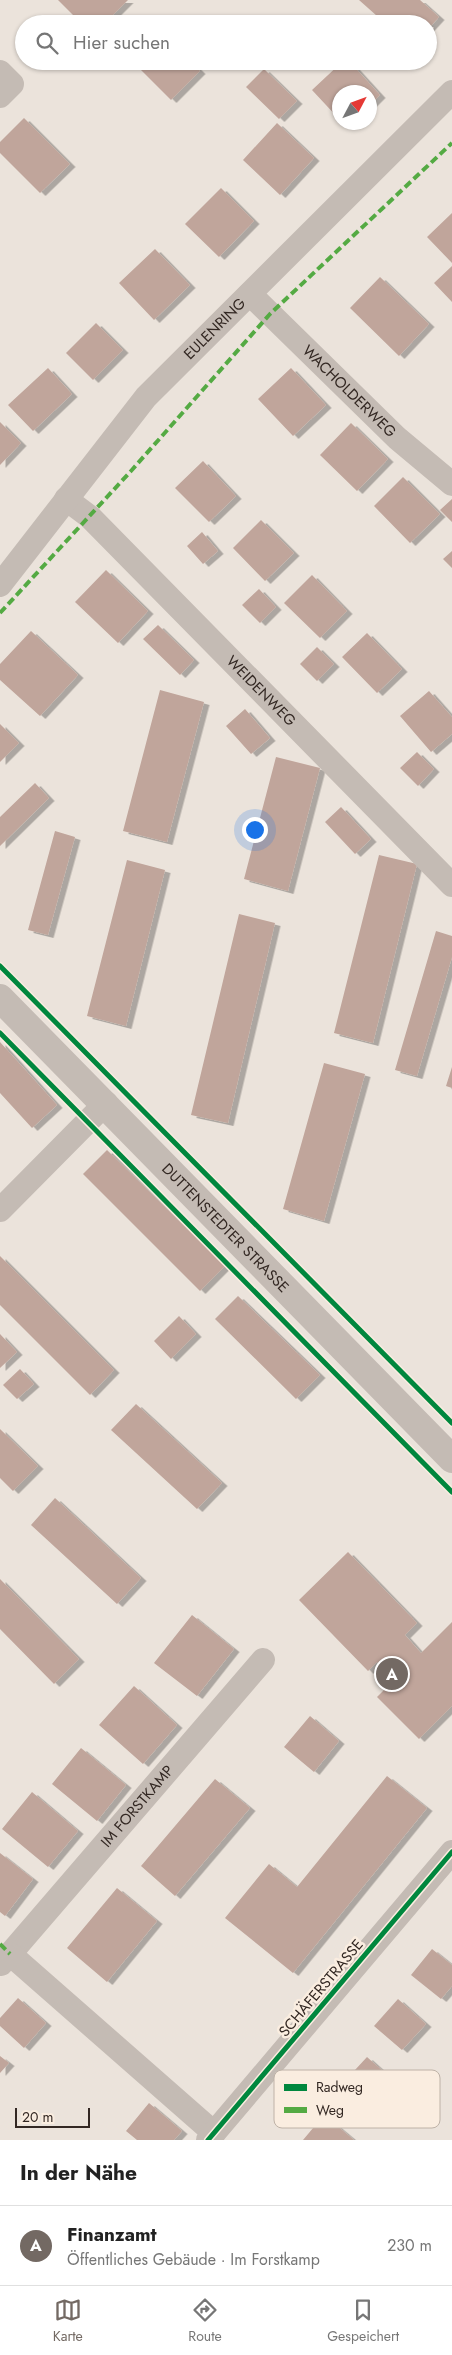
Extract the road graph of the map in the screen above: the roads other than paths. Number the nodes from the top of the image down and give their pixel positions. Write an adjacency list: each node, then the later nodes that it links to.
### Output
1 (0, 72): 3 (street)
2 (452, 92): 4 (street, EULENRING)
3 (0, 96)
4 (250, 294): 5 (street, WACHOLDERWEG); 6 (street, EULENRING)
5 (452, 484)
6 (66, 499): 7 (street, EULENRING); 8 (street, WEIDENWEG)
7 (0, 585)
8 (452, 886)
9 (0, 998): 10 (street, DUTTENSTEDTER STRASSE)
10 (106, 1103): 11 (street); 12 (street, DUTTENSTEDTER STRASSE)
11 (0, 1210)
12 (452, 1459)
13 (263, 1660): 15 (street, IM FORSTKAMP)
14 (452, 1852): 16 (street, SCHÄFERSTRASSE)
15 (5, 1959): 16 (street, IM FORSTKAMP)
16 (211, 2136)

